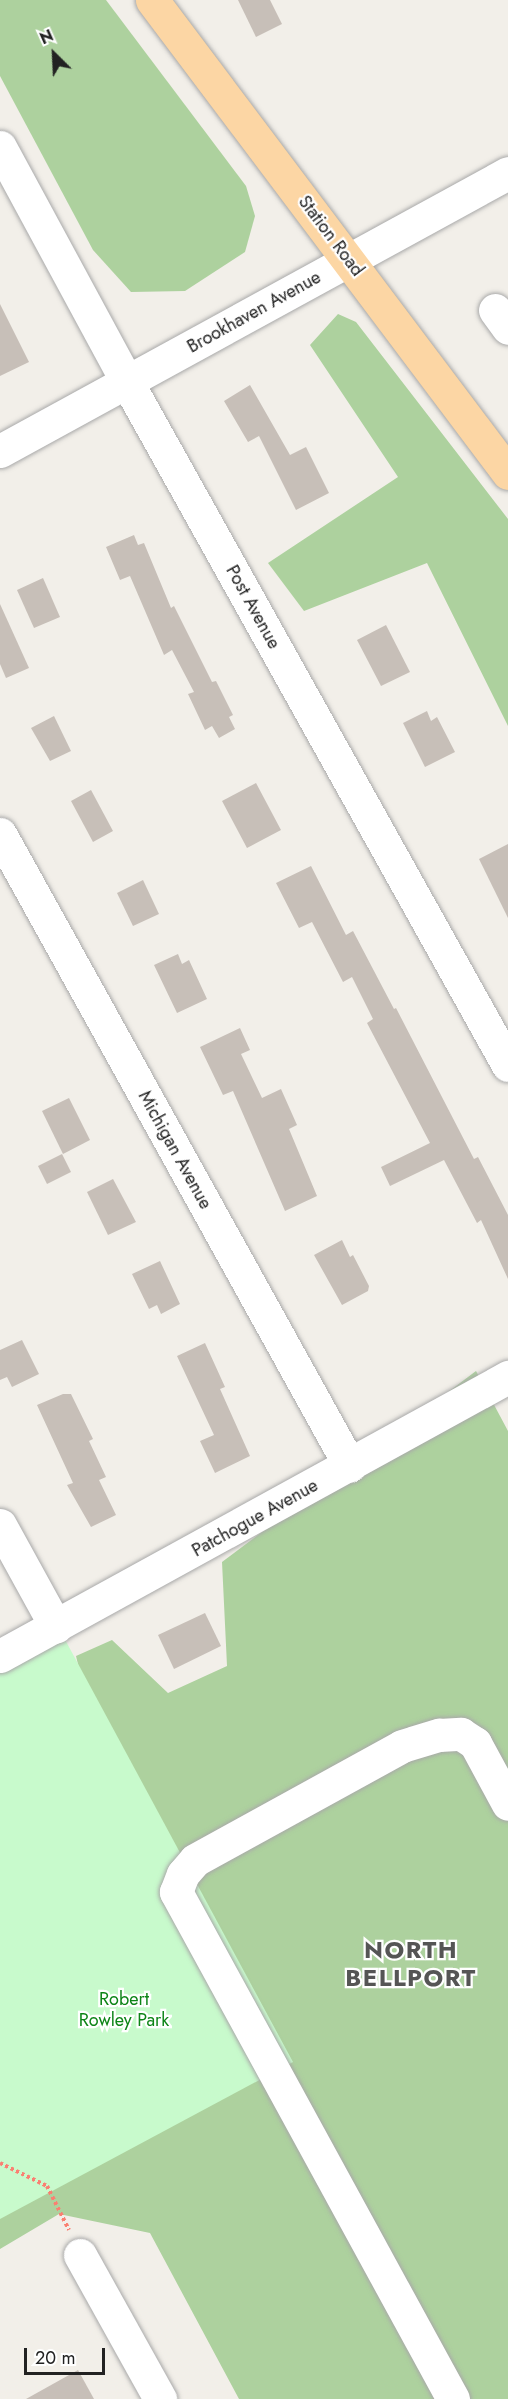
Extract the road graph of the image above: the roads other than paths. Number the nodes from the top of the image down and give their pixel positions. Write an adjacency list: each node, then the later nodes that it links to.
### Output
1 (152, 0): 4 (main road, Station Road)
2 (0, 147): 5 (street, Post Avenue)
3 (508, 173): 4 (street, Brookhaven Avenue)
4 (349, 260): 5 (street, Brookhaven Avenue); 7 (main road, Station Road)
5 (127, 382): 6 (street, Brookhaven Avenue); 9 (street, Post Avenue)
6 (0, 451)
7 (508, 473)
8 (0, 834): 11 (street, Michigan Avenue)
9 (508, 1065)
10 (508, 1377): 11 (street, Patchogue Avenue)
11 (350, 1466): 13 (street, Patchogue Avenue)
12 (0, 1525): 13 (street)
13 (56, 1627): 14 (street, Patchogue Avenue)
14 (0, 1656)
15 (508, 1804): 18 (street)
16 (80, 2255): 17 (street)
17 (160, 2399)
18 (453, 2399)

